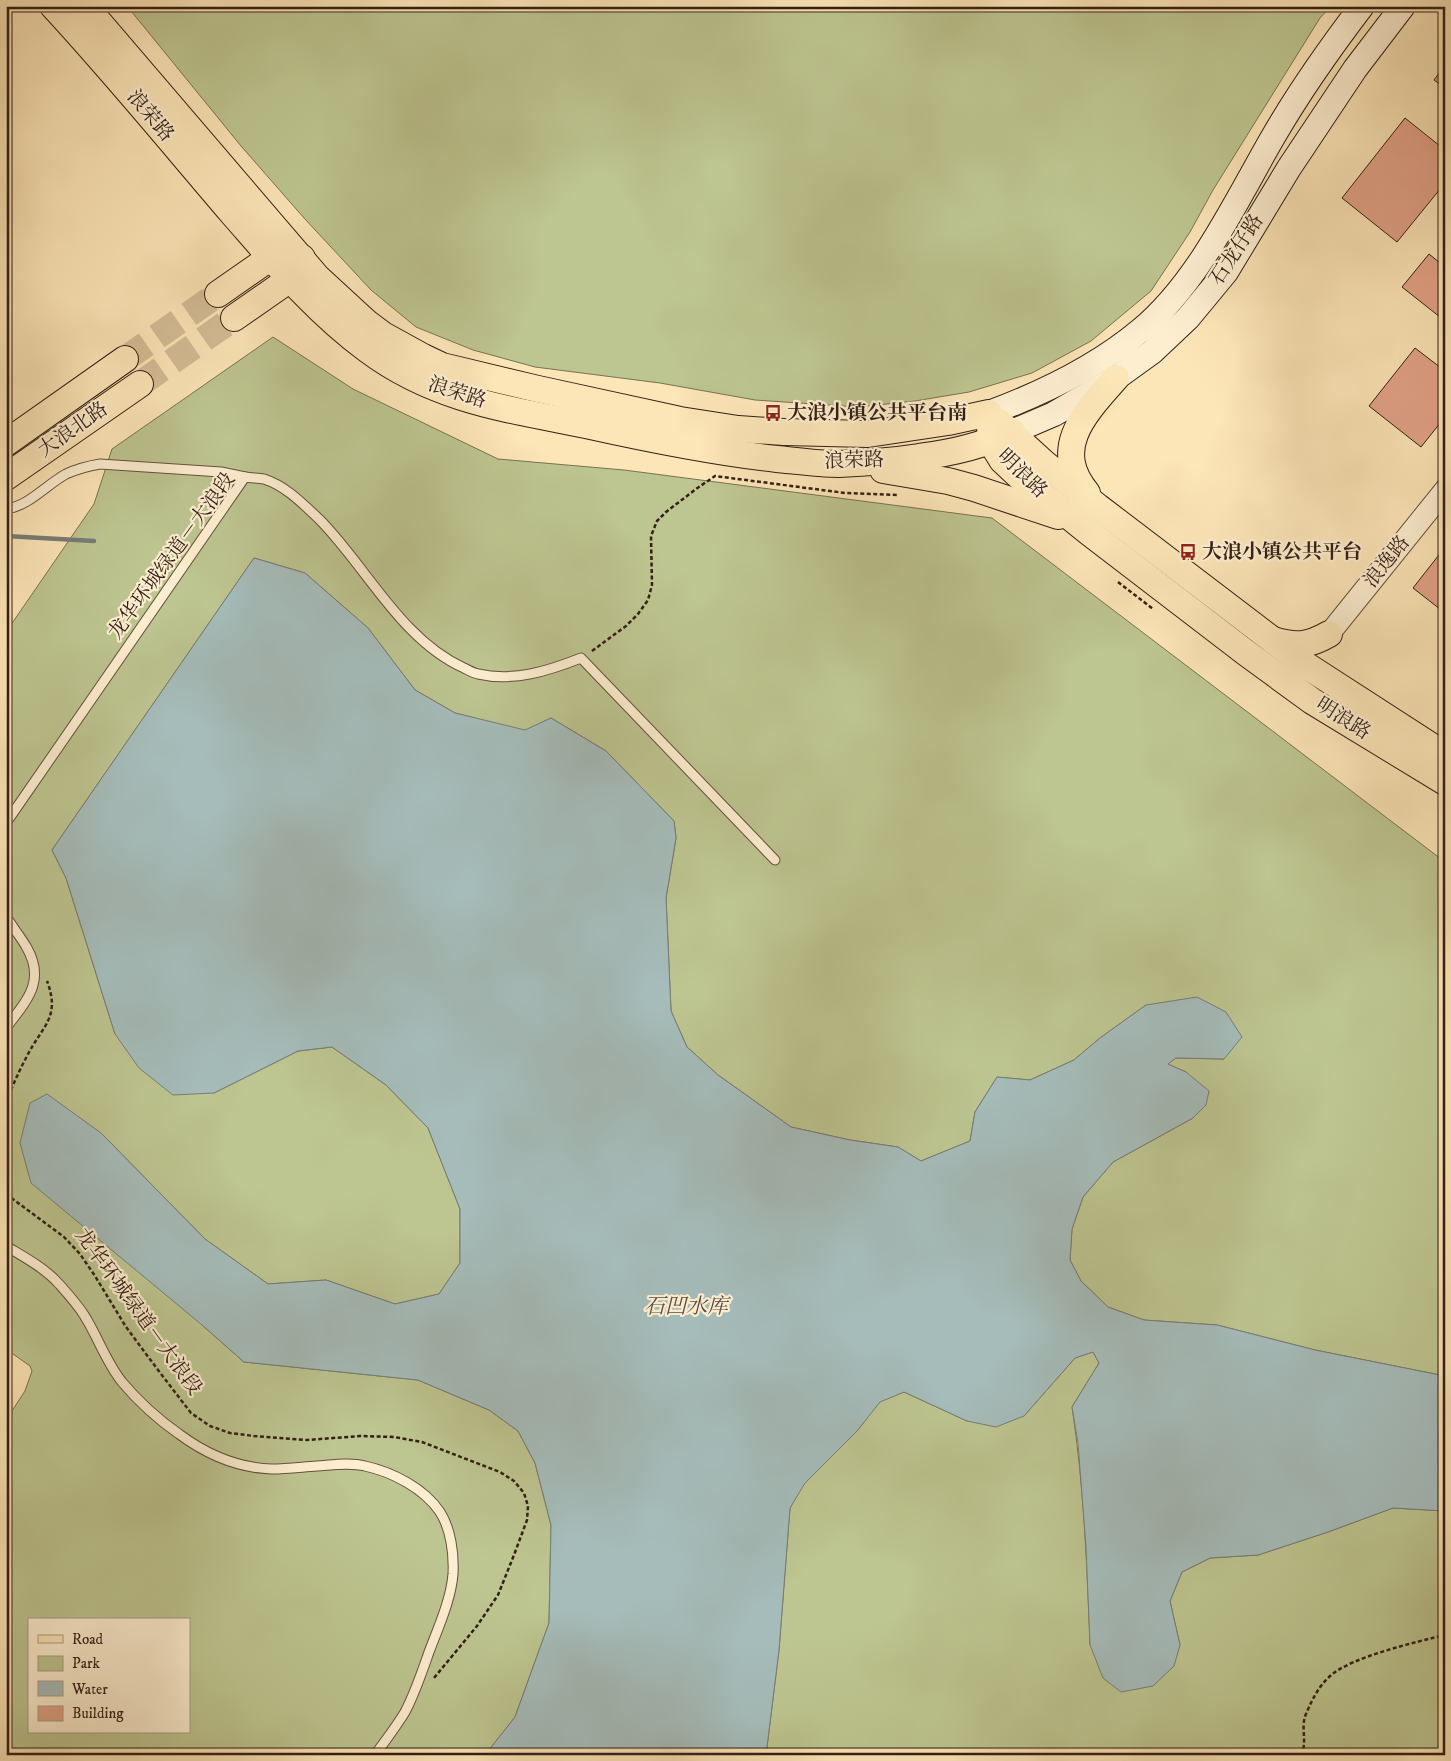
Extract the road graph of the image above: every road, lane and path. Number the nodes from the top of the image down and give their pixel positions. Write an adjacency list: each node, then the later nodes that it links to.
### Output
1 (53, 6): 5 (main road, 浪荣路)
2 (85, 6): 6 (main road, 浪荣路)
3 (1362, 6): 12 (main road, 石龙仔路)
4 (1403, 6): 10 (main road, 石龙仔路)
5 (270, 257): 6 (main road); 7 (main road)
6 (296, 269): 8 (main road); 12 (main road, 浪荣路); 15 (main road, 浪荣路)
7 (218, 294)
8 (234, 318)
9 (125, 359): 14 (main road, 大浪北路)
10 (1116, 378): 13 (main road, 石龙仔路); 20 (main road)
11 (140, 384): 16 (main road, 大浪北路)
12 (989, 413): 13 (main road, 明浪路)
13 (1001, 437): 15 (main road, 浪荣路); 20 (main road, 明浪路); 22 (main road, 明浪路)
14 (6, 443)
15 (838, 464): 22 (main road)
16 (6, 477)
17 (245, 477): 21 (lane); 25 (lane, 龙华环城绿道－大浪段); 29 (lane, 龙华环城绿道－大浪段)
18 (1445, 490): 23 (street, 浪逸路)
19 (900, 495): 25 (path)
20 (1098, 507): 24 (main road, 明浪路)
21 (6, 510)
22 (1090, 533): 28 (main road, 明浪路)
23 (1329, 634): 24 (main road); 26 (main road)
24 (1273, 640): 26 (main road, 明浪路)
25 (581, 658): 30 (lane)
26 (1343, 689): 27 (main road, 明浪路)
27 (1445, 755)
28 (1445, 782)
29 (6, 823)
30 (775, 860)
31 (6, 916): 32 (lane)
32 (35, 964): 33 (lane); 34 (path)
33 (6, 1028)
34 (6, 1102)
35 (6, 1194): 38 (path, 龙华环城绿道－大浪段)
36 (6, 1246): 39 (lane)
37 (1445, 1635): 40 (path)
38 (429, 1684)
39 (375, 1755)
40 (1301, 1755)

